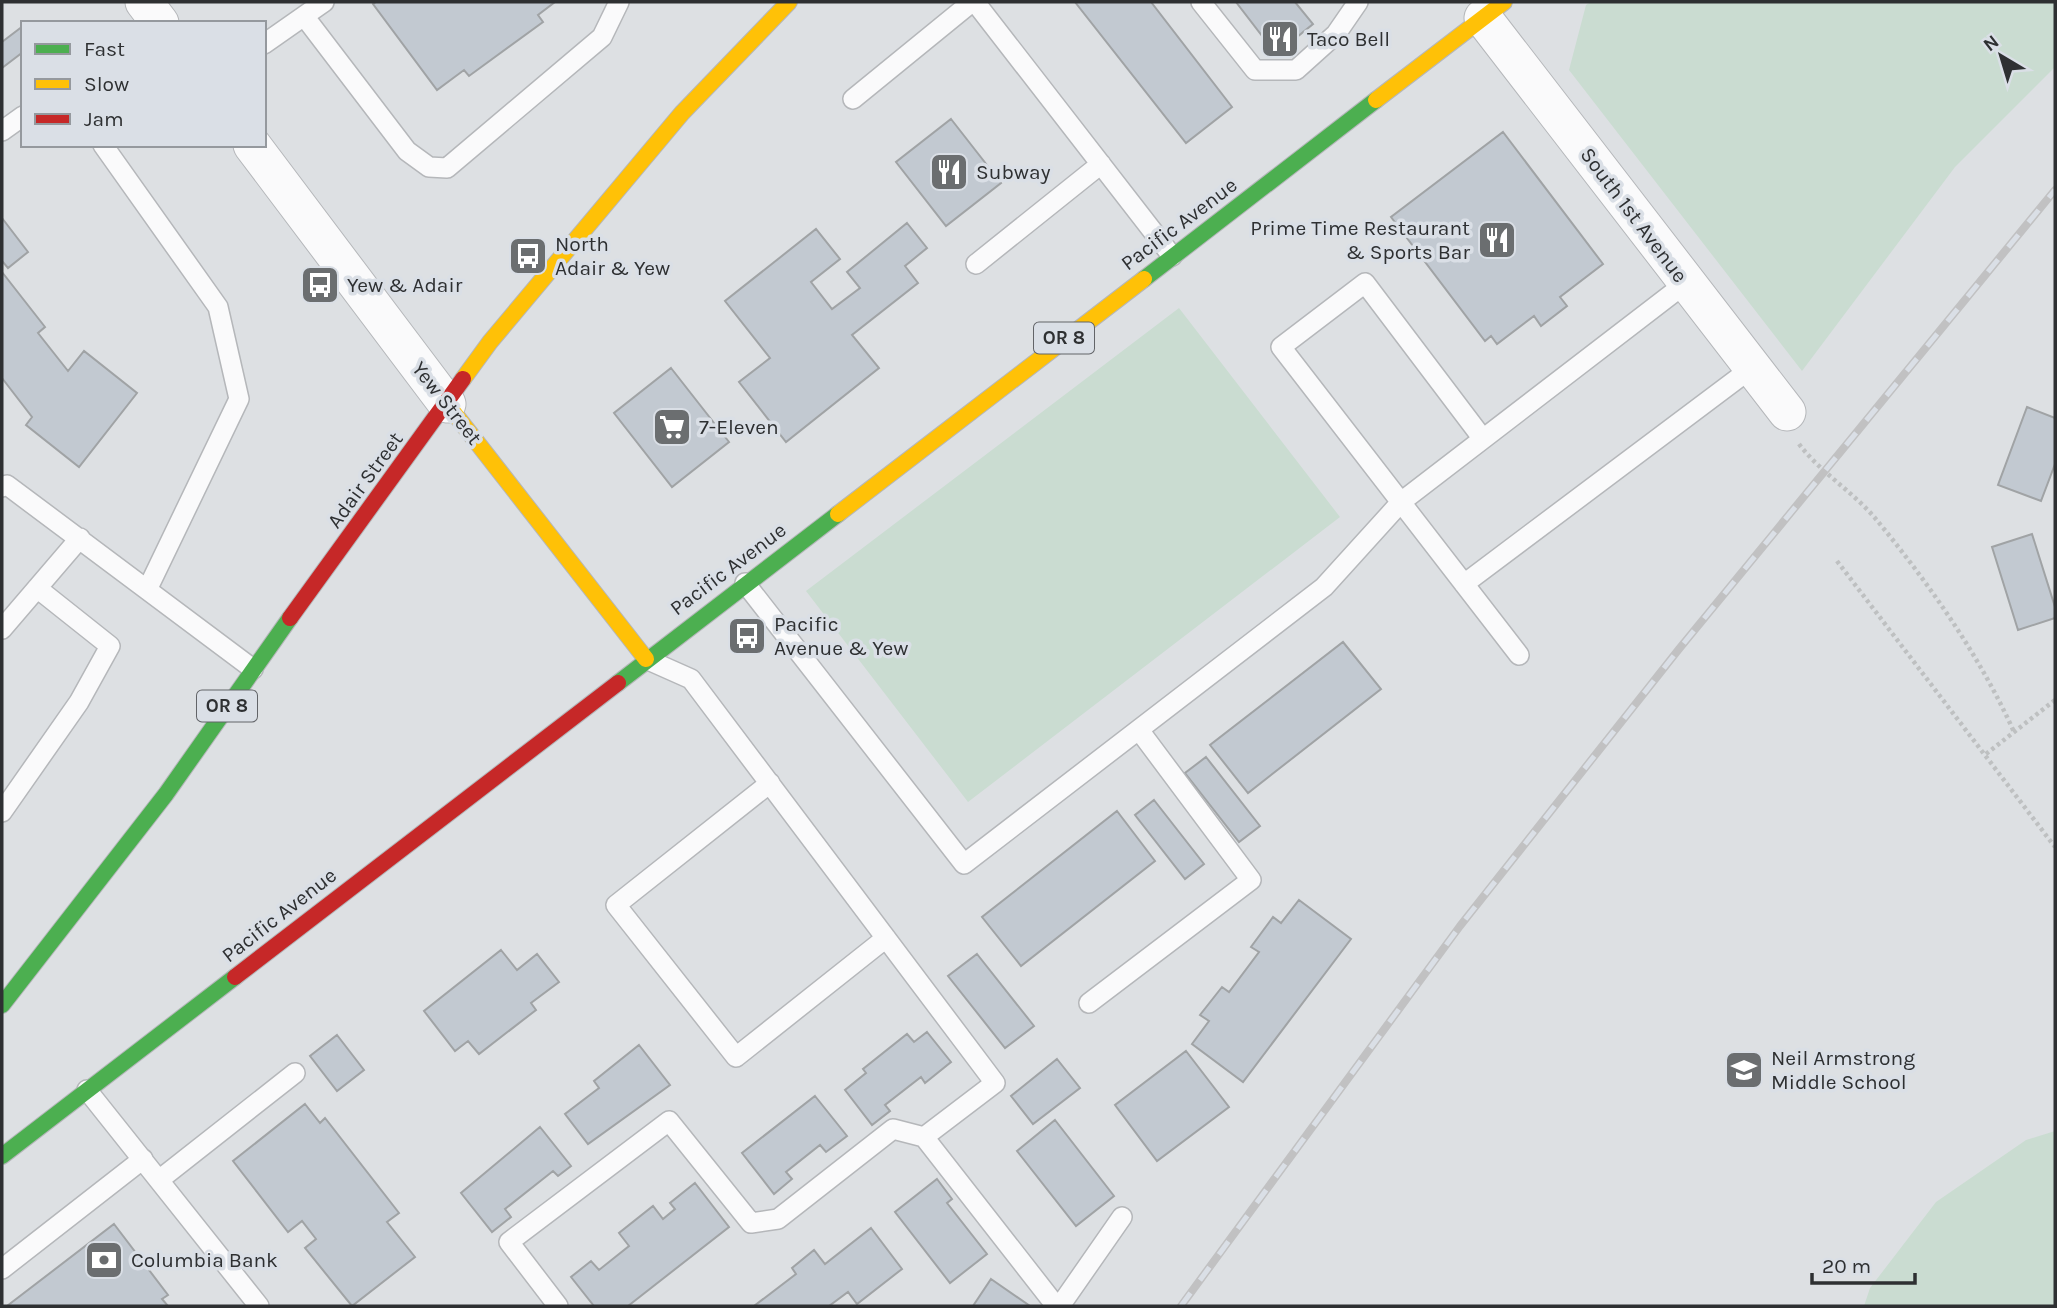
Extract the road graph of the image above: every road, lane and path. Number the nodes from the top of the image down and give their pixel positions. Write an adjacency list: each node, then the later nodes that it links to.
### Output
1 (144, 2): 10 (street)
2 (324, 2): 9 (lane)
3 (620, 2): 9 (lane)
4 (789, 2): 22 (main road, Adair Street / OR 8)
5 (973, 2): 12 (lane); 17 (lane)
6 (1201, 2): 7 (lane)
7 (1358, 2)
8 (1494, 10): 18 (main road, Pacific Avenue / OR 8); 20 (street, South 1st Avenue)
9 (304, 16): 11 (lane)
10 (158, 21)
11 (266, 43)
12 (853, 99)
13 (21, 117): 14 (lane)
14 (2, 131)
15 (104, 147): 31 (lane)
16 (254, 147): 22 (street, Yew Street)
17 (1101, 164): 18 (lane); 19 (lane)
18 (1172, 256): 29 (main road, Pacific Avenue / OR 8)
19 (976, 264)
20 (1686, 283): 21 (street, South 1st Avenue); 24 (lane)
21 (1753, 368): 23 (street, South 1st Avenue); 30 (lane)
22 (447, 404): 35 (main road, Yew Street); 36 (main road, Adair Street / OR 8)
23 (1787, 412): 39 (path)
24 (1483, 439): 26 (lane); 26 (lane)
25 (2, 487): 27 (lane)
26 (1401, 502): 30 (lane); 38 (lane)
27 (80, 538): 31 (lane); 32 (lane)
28 (1837, 561): 40 (path)
29 (745, 583): 35 (main road, Pacific Avenue / OR 8); 38 (lane)
30 (1464, 584): 34 (lane)
31 (148, 588): 36 (lane)
32 (37, 589): 33 (lane); 42 (lane)
33 (2, 629)
34 (1519, 654)
35 (646, 659): 41 (lane); 48 (main road, Pacific Avenue / OR 8)
36 (253, 669): 46 (main road, Adair Street / OR 8)
37 (2055, 700): 39 (path)
38 (1139, 730): 45 (lane)
39 (2014, 733): 40 (path)
40 (1986, 754): 43 (path)
41 (770, 783): 44 (lane); 44 (lane)
42 (2, 812)
43 (2055, 846)
44 (886, 938): 49 (lane)
45 (1089, 1003)
46 (2, 1005)
47 (295, 1073): 52 (lane)
48 (88, 1090): 50 (main road, Pacific Avenue / OR 8); 51 (lane)
49 (924, 1137): 56 (lane); 57 (lane)
50 (2, 1156)
51 (143, 1159): 52 (lane); 54 (lane)
52 (159, 1180): 55 (lane)
53 (1122, 1217): 57 (lane)
54 (2, 1269)
55 (259, 1306)
56 (558, 1306)
57 (1058, 1306)

